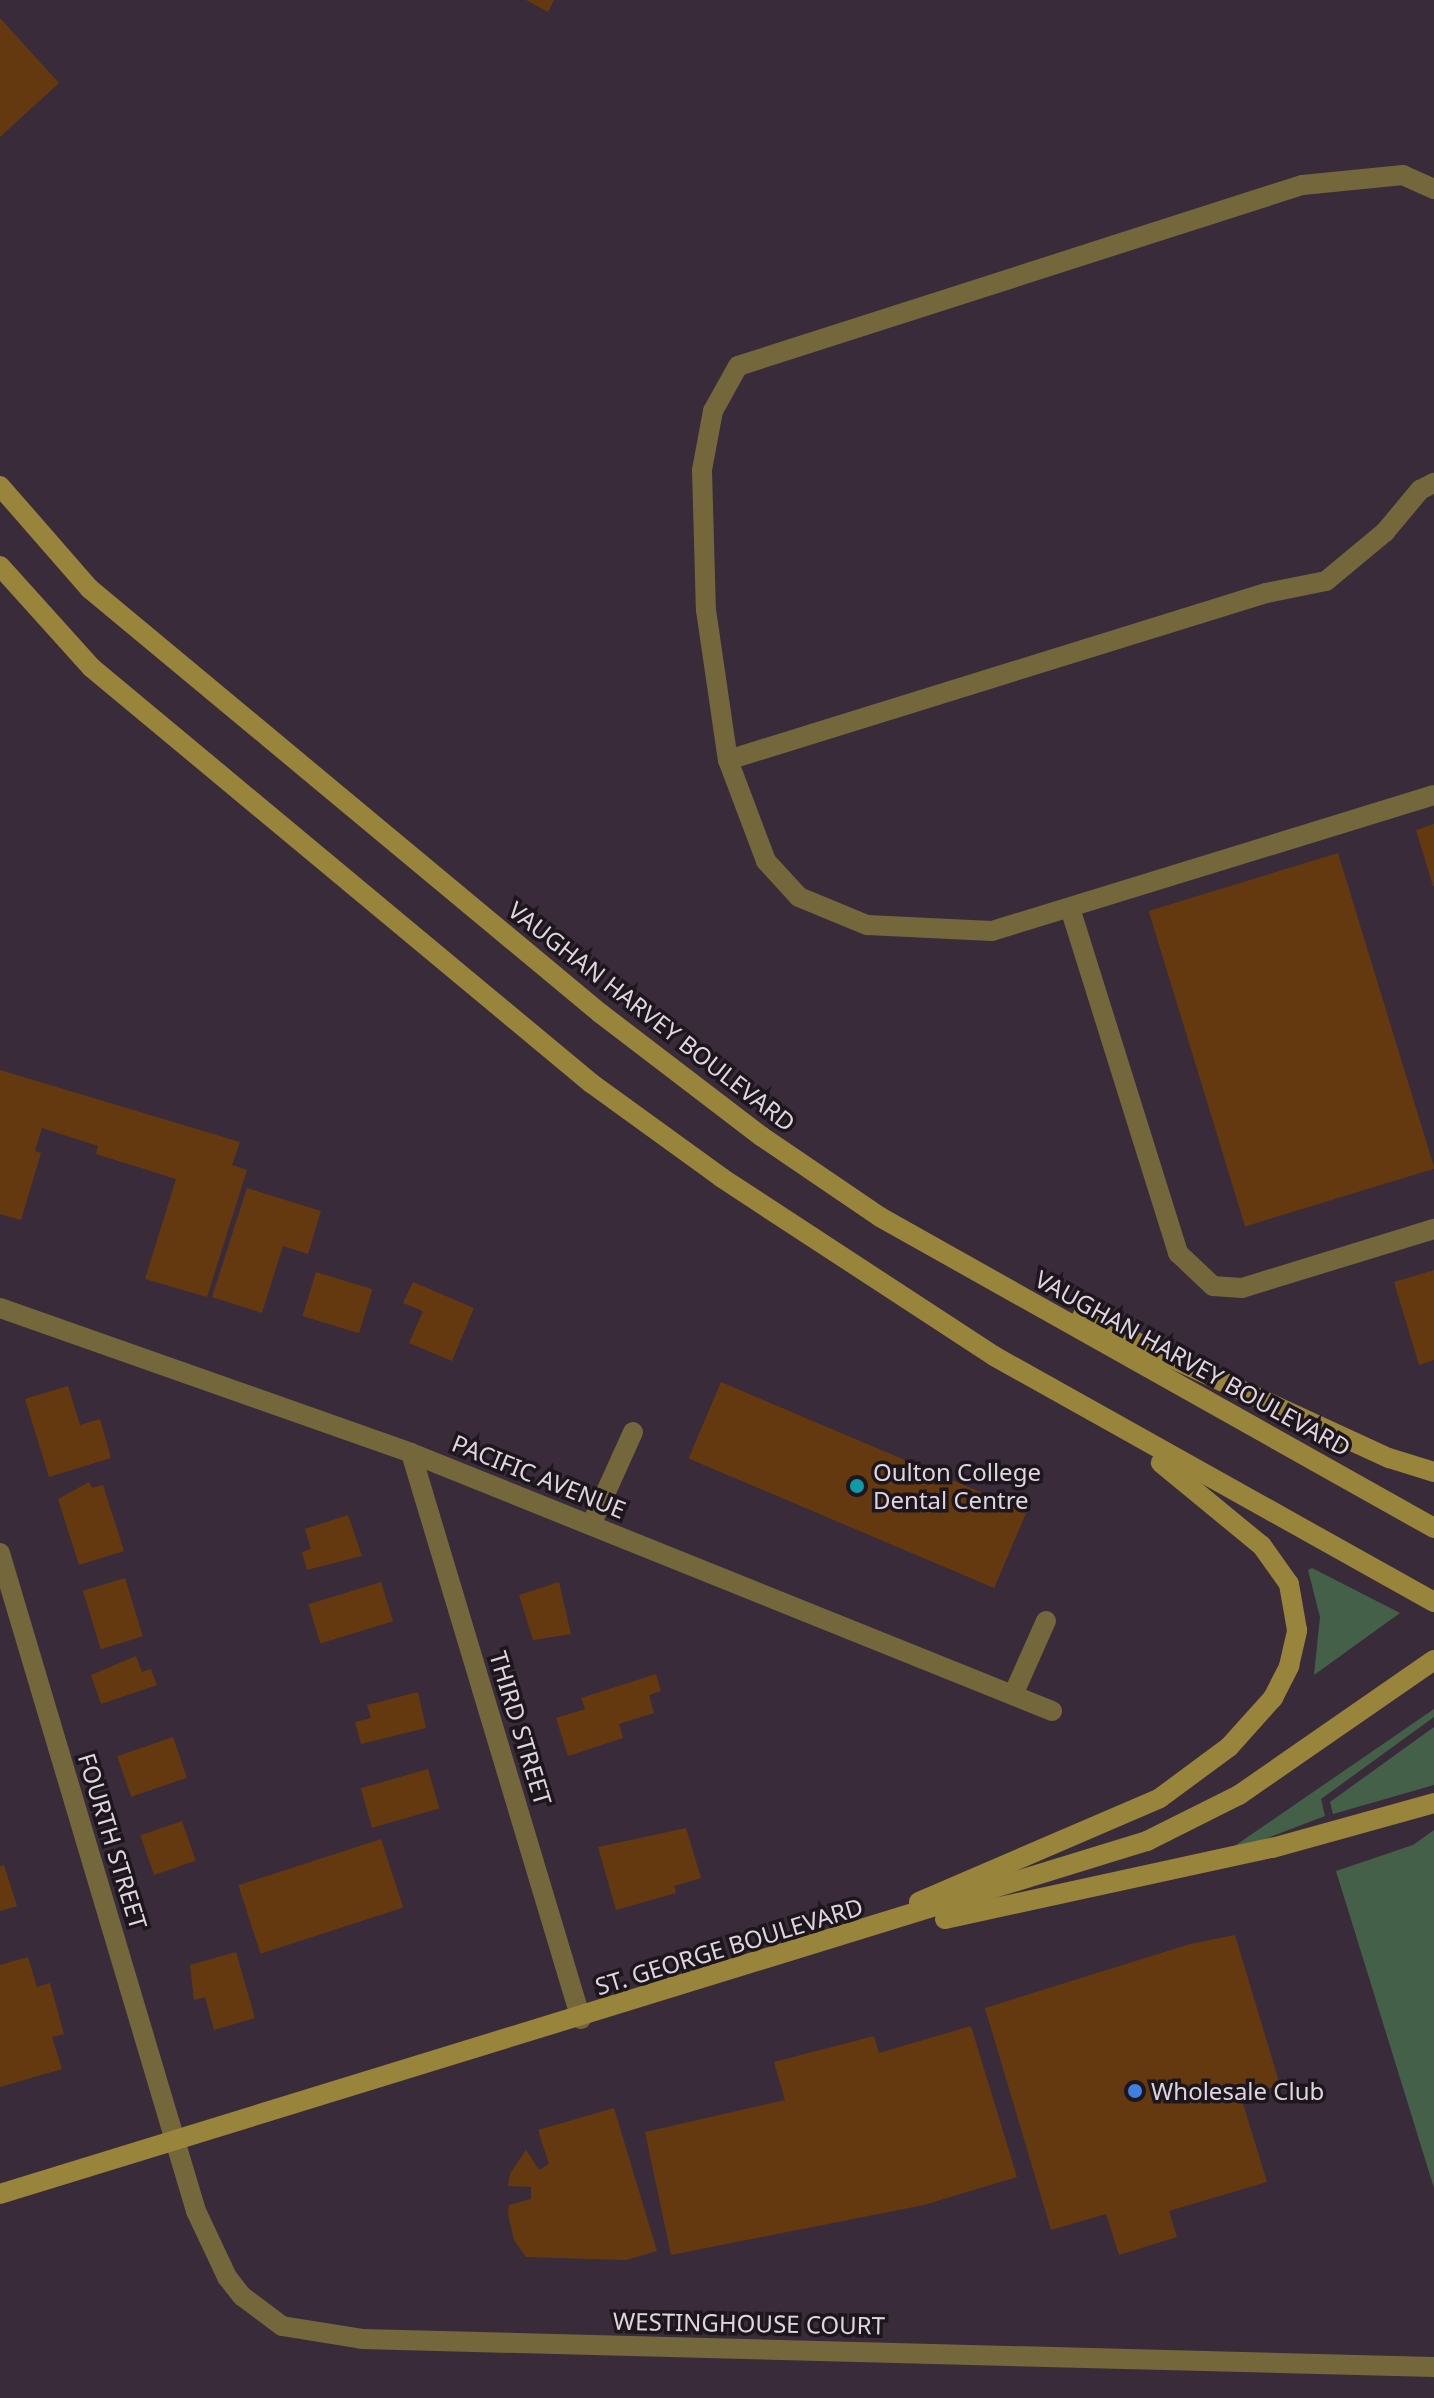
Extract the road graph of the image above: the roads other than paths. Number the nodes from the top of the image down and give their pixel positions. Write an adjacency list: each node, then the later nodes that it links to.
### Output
1 (1434, 189): 5 (street)
2 (1434, 483): 5 (street)
3 (0, 486): 9 (main road, VAUGHAN HARVEY BOULEVARD)
4 (0, 566): 12 (main road)
5 (728, 760): 7 (street)
6 (1434, 795): 7 (street)
7 (1070, 908): 8 (street)
8 (1434, 1229)
9 (943, 1253): 14 (main road); 16 (main road, VAUGHAN HARVEY BOULEVARD)
10 (0, 1308): 13 (street, PACIFIC AVENUE)
11 (633, 1432): 15 (street)
12 (1124, 1433): 18 (main road); 24 (main road)
13 (411, 1453): 15 (street, PACIFIC AVENUE); 25 (street, THIRD STREET)
14 (1434, 1472)
15 (591, 1525): 21 (street, PACIFIC AVENUE)
16 (1434, 1528)
17 (0, 1553): 26 (street, FOURTH STREET)
18 (1434, 1602)
19 (1046, 1621): 21 (street)
20 (1434, 1660): 24 (main road, ST. GEORGE BOULEVARD)
21 (1013, 1695): 22 (street, PACIFIC AVENUE)
22 (1052, 1711)
23 (1434, 1803): 24 (main road)
24 (809, 1948): 25 (main road, ST. GEORGE BOULEVARD)
25 (581, 2019): 26 (main road, ST. GEORGE BOULEVARD)
26 (176, 2144): 27 (main road, ST. GEORGE BOULEVARD); 28 (street, WESTINGHOUSE COURT)
27 (0, 2194)
28 (1434, 2367)

